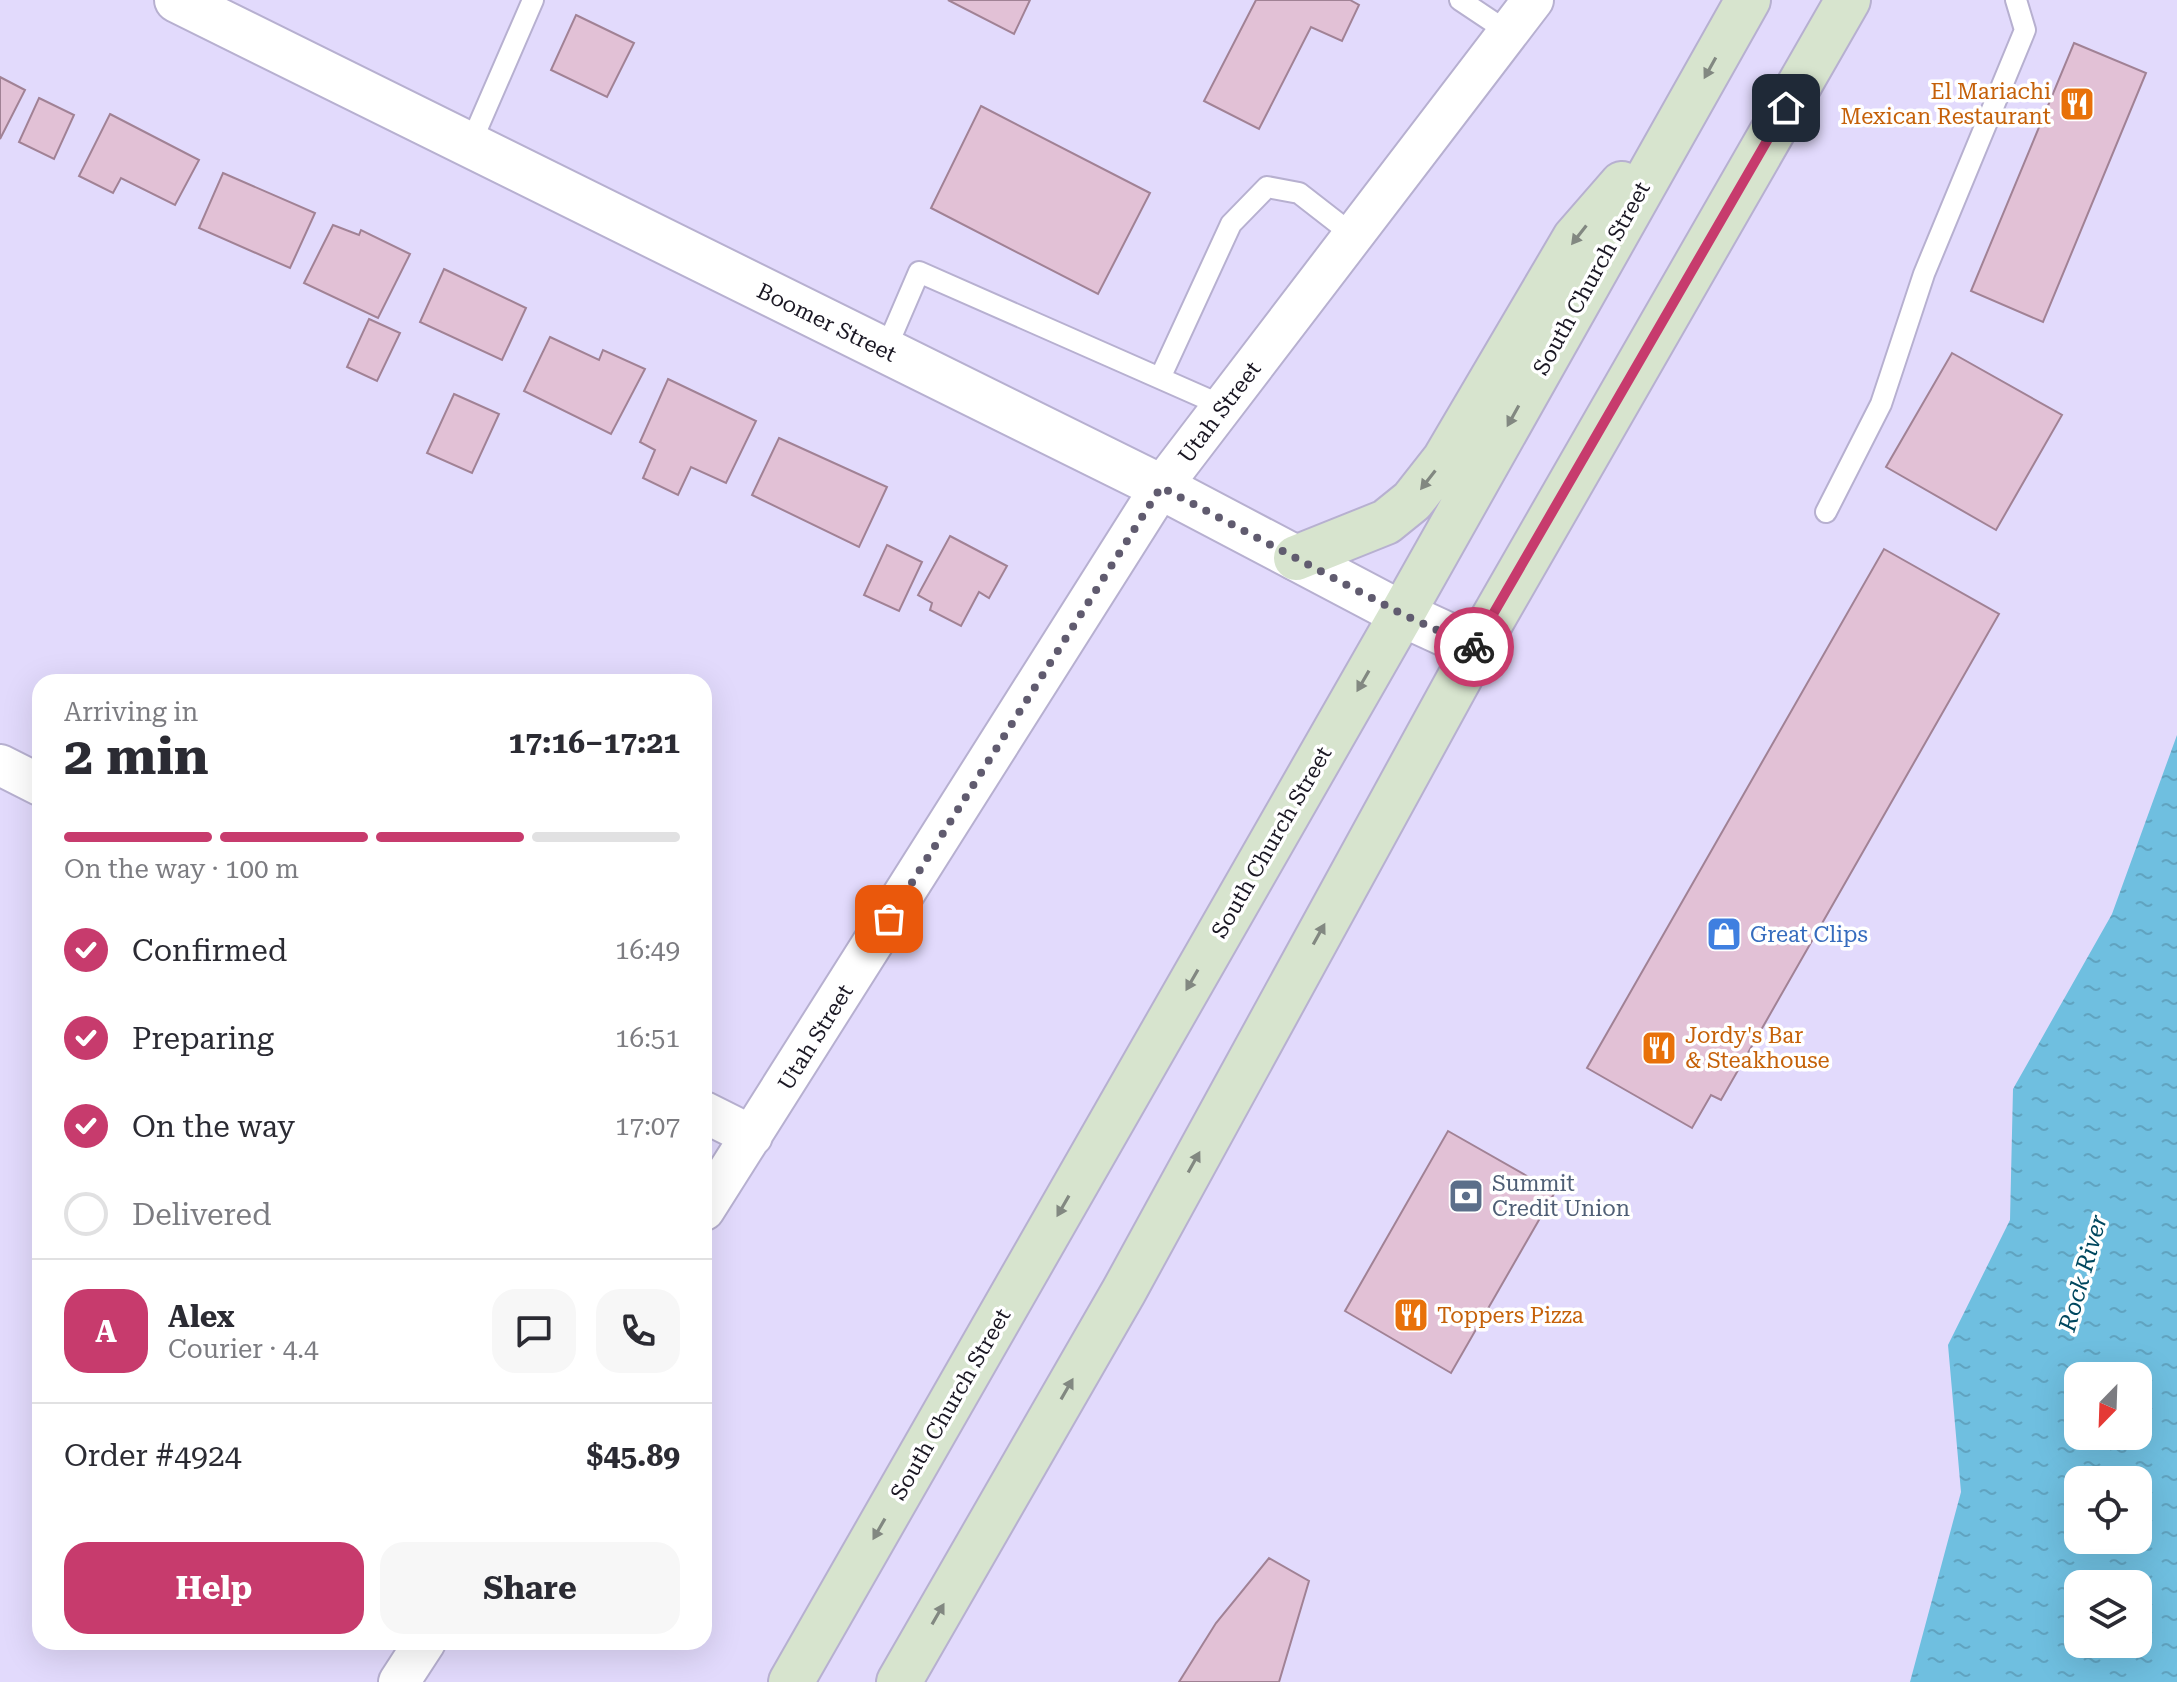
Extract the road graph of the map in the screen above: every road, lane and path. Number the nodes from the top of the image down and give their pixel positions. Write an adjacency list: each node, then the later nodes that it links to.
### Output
1 (177, 0): 10 (street, Boomer Street)
2 (533, 0): 10 (lane)
3 (1460, 0): 8 (lane)
4 (1533, 0): 8 (street, Utah Street)
5 (1748, 0): 9 (main road, South Church Street, one-way to 9)
6 (1848, 0): 19 (main road)
7 (2016, 0): 16 (lane)
8 (1508, 32): 11 (street, Utah Street)
9 (1685, 113): 17 (main road, one-way to 17); 18 (main road, South Church Street, one-way to 18)
10 (470, 145): 12 (street, Boomer Street)
11 (1353, 235): 13 (lane); 14 (street, Utah Street)
12 (885, 351): 13 (lane); 15 (street, Boomer Street)
13 (1160, 378): 14 (lane)
14 (1223, 406): 15 (street, Utah Street)
15 (1161, 487): 17 (street, Boomer Street); 23 (street, Utah Street)
16 (1826, 512)
17 (1296, 558): 18 (street, Boomer Street)
18 (1402, 614): 19 (street, Boomer Street); 27 (main road, South Church Street, one-way to 27)
19 (1476, 648): 28 (main road, one-way to 19)
20 (0, 765): 21 (street)
21 (32, 781)
22 (712, 1116): 23 (street)
23 (752, 1136): 24 (street, Utah Street)
24 (712, 1198)
25 (420, 1650): 26 (street)
26 (399, 1682)
27 (791, 1682)
28 (899, 1682)

